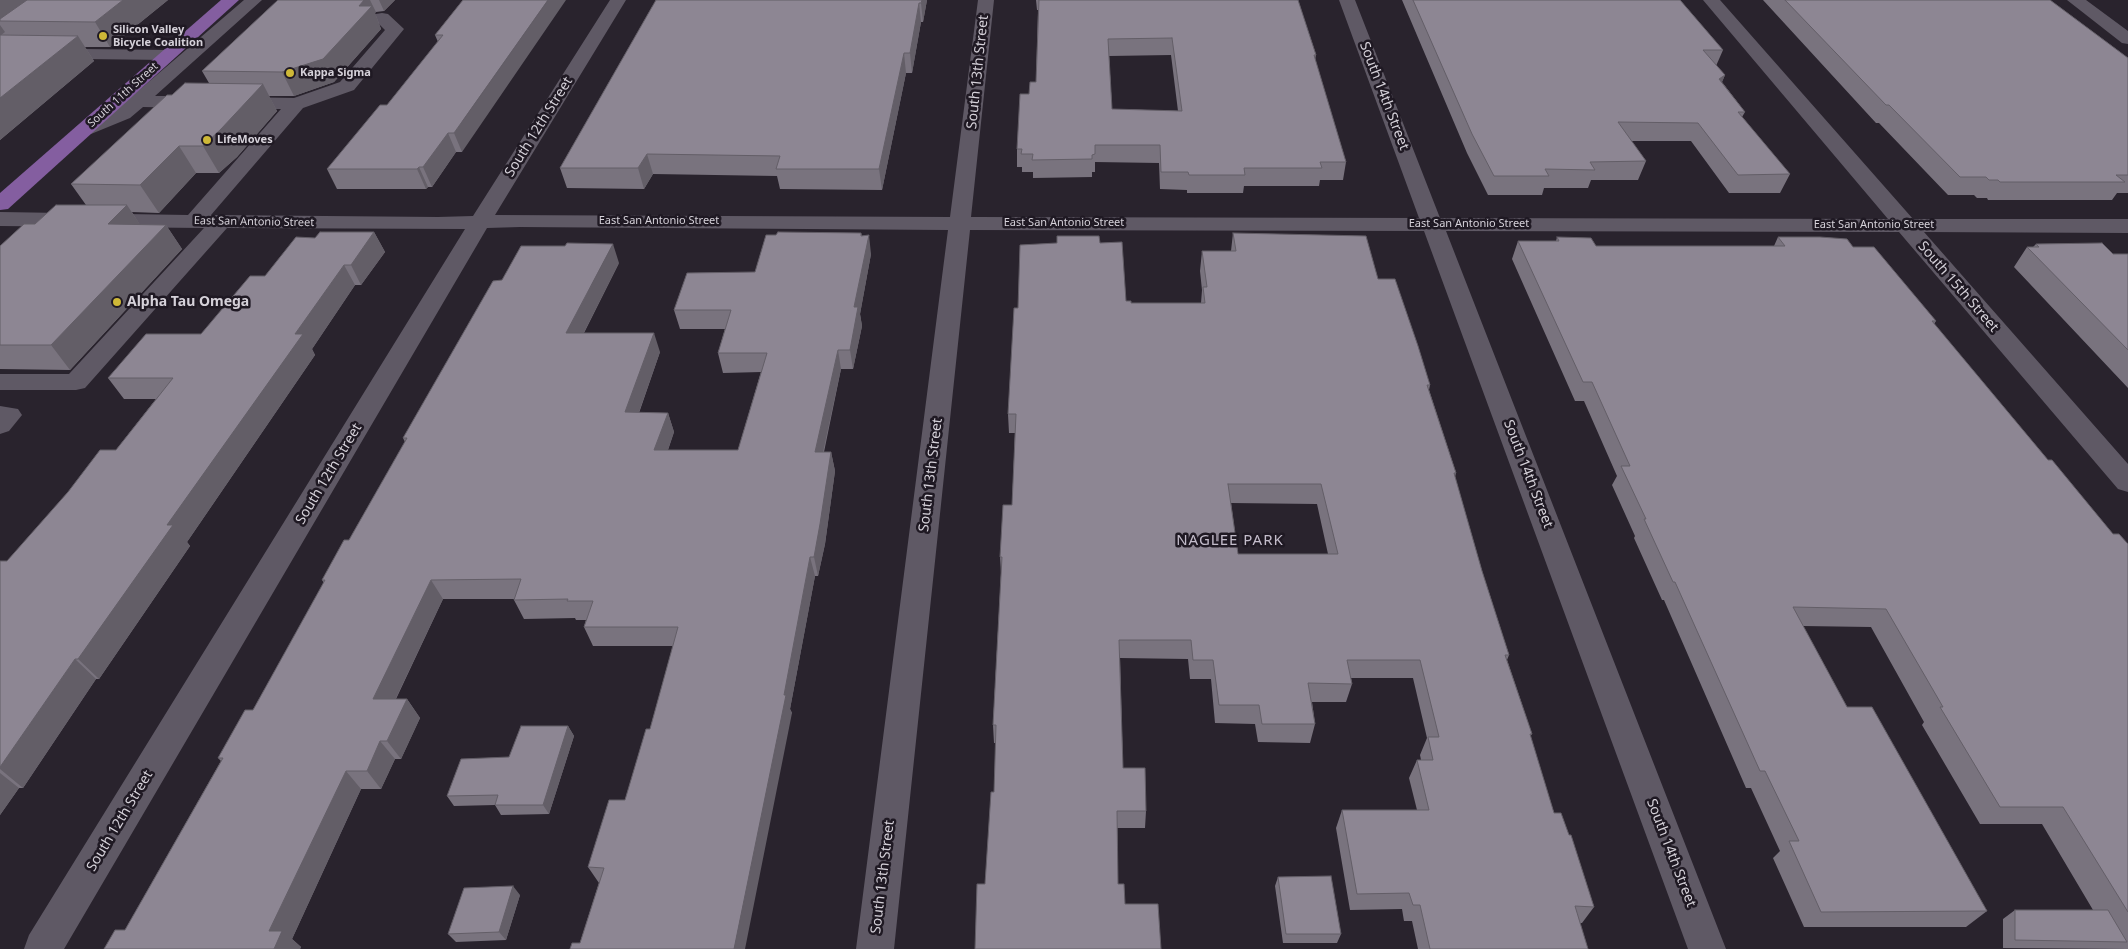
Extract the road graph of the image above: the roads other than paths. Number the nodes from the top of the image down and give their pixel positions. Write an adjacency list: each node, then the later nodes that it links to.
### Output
1 (230, 0): 13 (main road, South 11th Street)
2 (254, 0): 14 (street, South 11th Street)
3 (618, 0): 21 (street, South 12th Street)
4 (986, 0): 22 (street, South 13th Street)
5 (1347, 0): 23 (street, South 14th Street)
6 (1711, 0): 24 (street, South 15th Street)
7 (2075, 0): 10 (street)
8 (382, 18): 15 (street)
9 (16, 35): 11 (street)
10 (2128, 39)
11 (0, 46)
12 (0, 53): 13 (street)
13 (167, 55): 16 (main road, South 11th Street)
14 (138, 101): 15 (street); 16 (street, South 11th Street)
15 (296, 104): 19 (street)
16 (84, 130): 17 (main road, South 11th Street)
17 (0, 204)
18 (0, 220): 19 (street, East San Antonio Street)
19 (194, 221): 20 (street, East San Antonio Street)
20 (221, 222): 21 (street, East San Antonio Street); 26 (street)
21 (480, 222): 22 (street, East San Antonio Street); 30 (street, South 12th Street)
22 (961, 223): 23 (street, East San Antonio Street); 31 (street, South 13th Street)
23 (1434, 224): 24 (street, East San Antonio Street); 32 (street, South 14th Street)
24 (1904, 225): 25 (street, East San Antonio Street); 29 (street, South 15th Street)
25 (2128, 226)
26 (0, 382)
27 (0, 415): 28 (street)
28 (0, 425)
29 (2128, 482)
30 (43, 949)
31 (874, 949)
32 (1708, 949)

